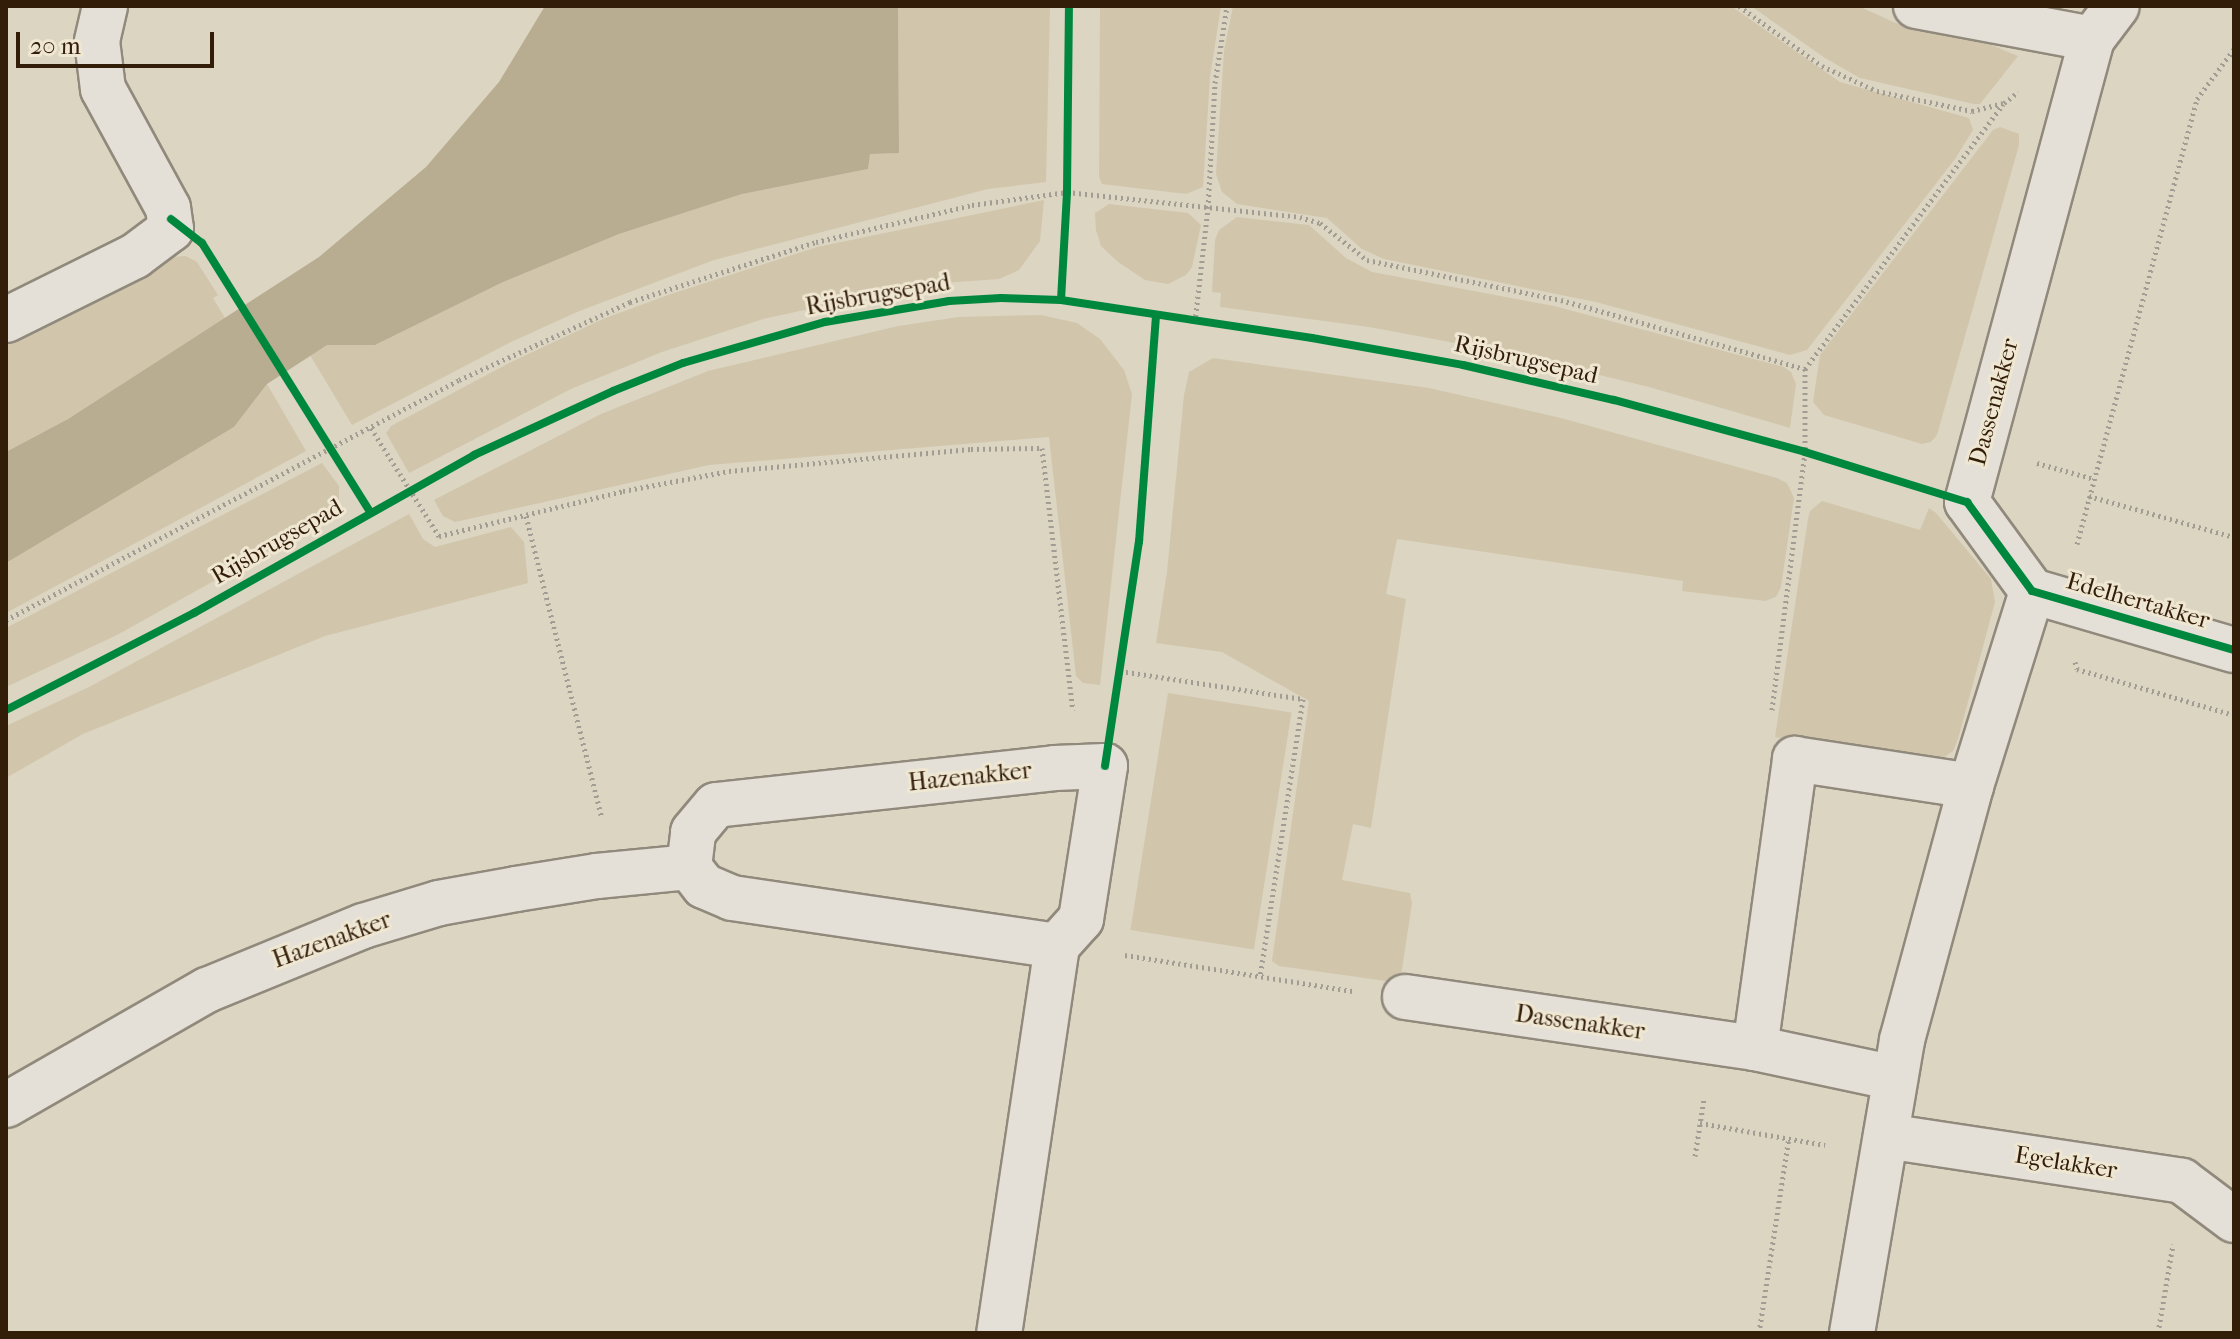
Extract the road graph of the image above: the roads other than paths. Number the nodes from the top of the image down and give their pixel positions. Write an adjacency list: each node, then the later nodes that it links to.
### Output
1 (105, 6): 4 (street)
2 (1916, 6): 3 (street)
3 (2104, 23): 5 (street, Dassenakker)
4 (6, 320)
5 (2047, 596): 6 (street, Edelhertakker); 7 (street)
6 (2234, 650)
7 (1971, 786): 11 (street); 12 (street)
8 (689, 867): 9 (street); 9 (street, Hazenakker); 13 (street, Hazenakker)
9 (1057, 946): 16 (street)
10 (1405, 997): 11 (street, Dassenakker)
11 (1755, 1048): 12 (street, Dassenakker)
12 (1895, 1078): 14 (street)
13 (6, 1105)
14 (1884, 1145): 15 (street, Egelakker); 17 (street)
15 (2234, 1220)
16 (999, 1333)
17 (1852, 1333)

